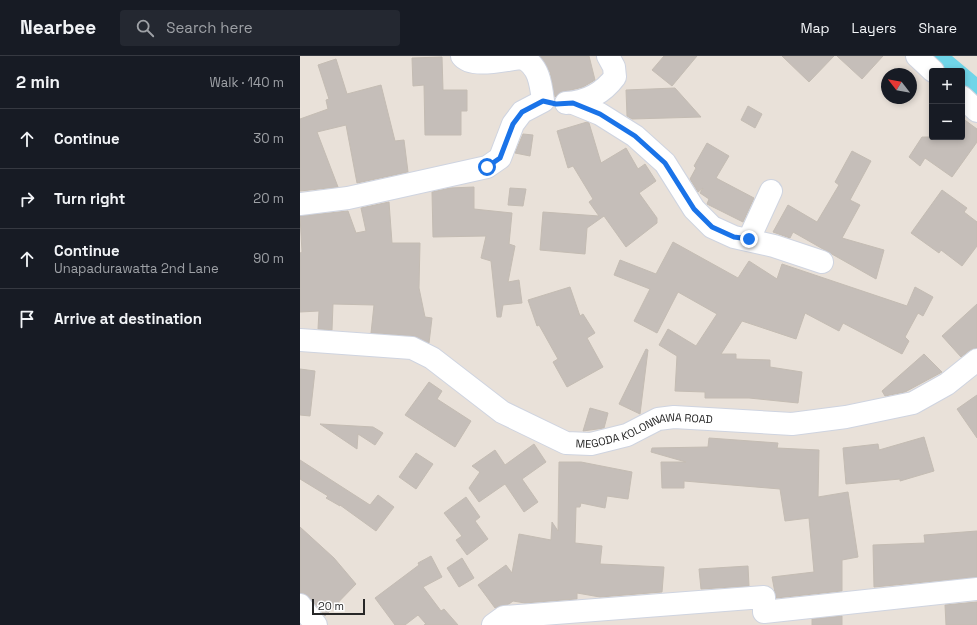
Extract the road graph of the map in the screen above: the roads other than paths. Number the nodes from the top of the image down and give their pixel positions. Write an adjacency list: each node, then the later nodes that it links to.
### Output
1 (462, 56): 5 (street)
2 (608, 56): 7 (street)
3 (917, 56): 4 (street)
4 (930, 68)
5 (543, 101): 7 (street); 10 (street)
6 (965, 101): 8 (street)
7 (573, 103): 11 (street)
8 (977, 111)
9 (771, 191): 11 (street)
10 (300, 204)
11 (749, 239): 12 (street)
12 (822, 262)
13 (300, 340): 14 (street, MEGODA KOLONNAWA ROAD)
14 (977, 360)
15 (977, 589): 18 (street)
16 (300, 605): 17 (street)
17 (316, 625)
18 (493, 625)

